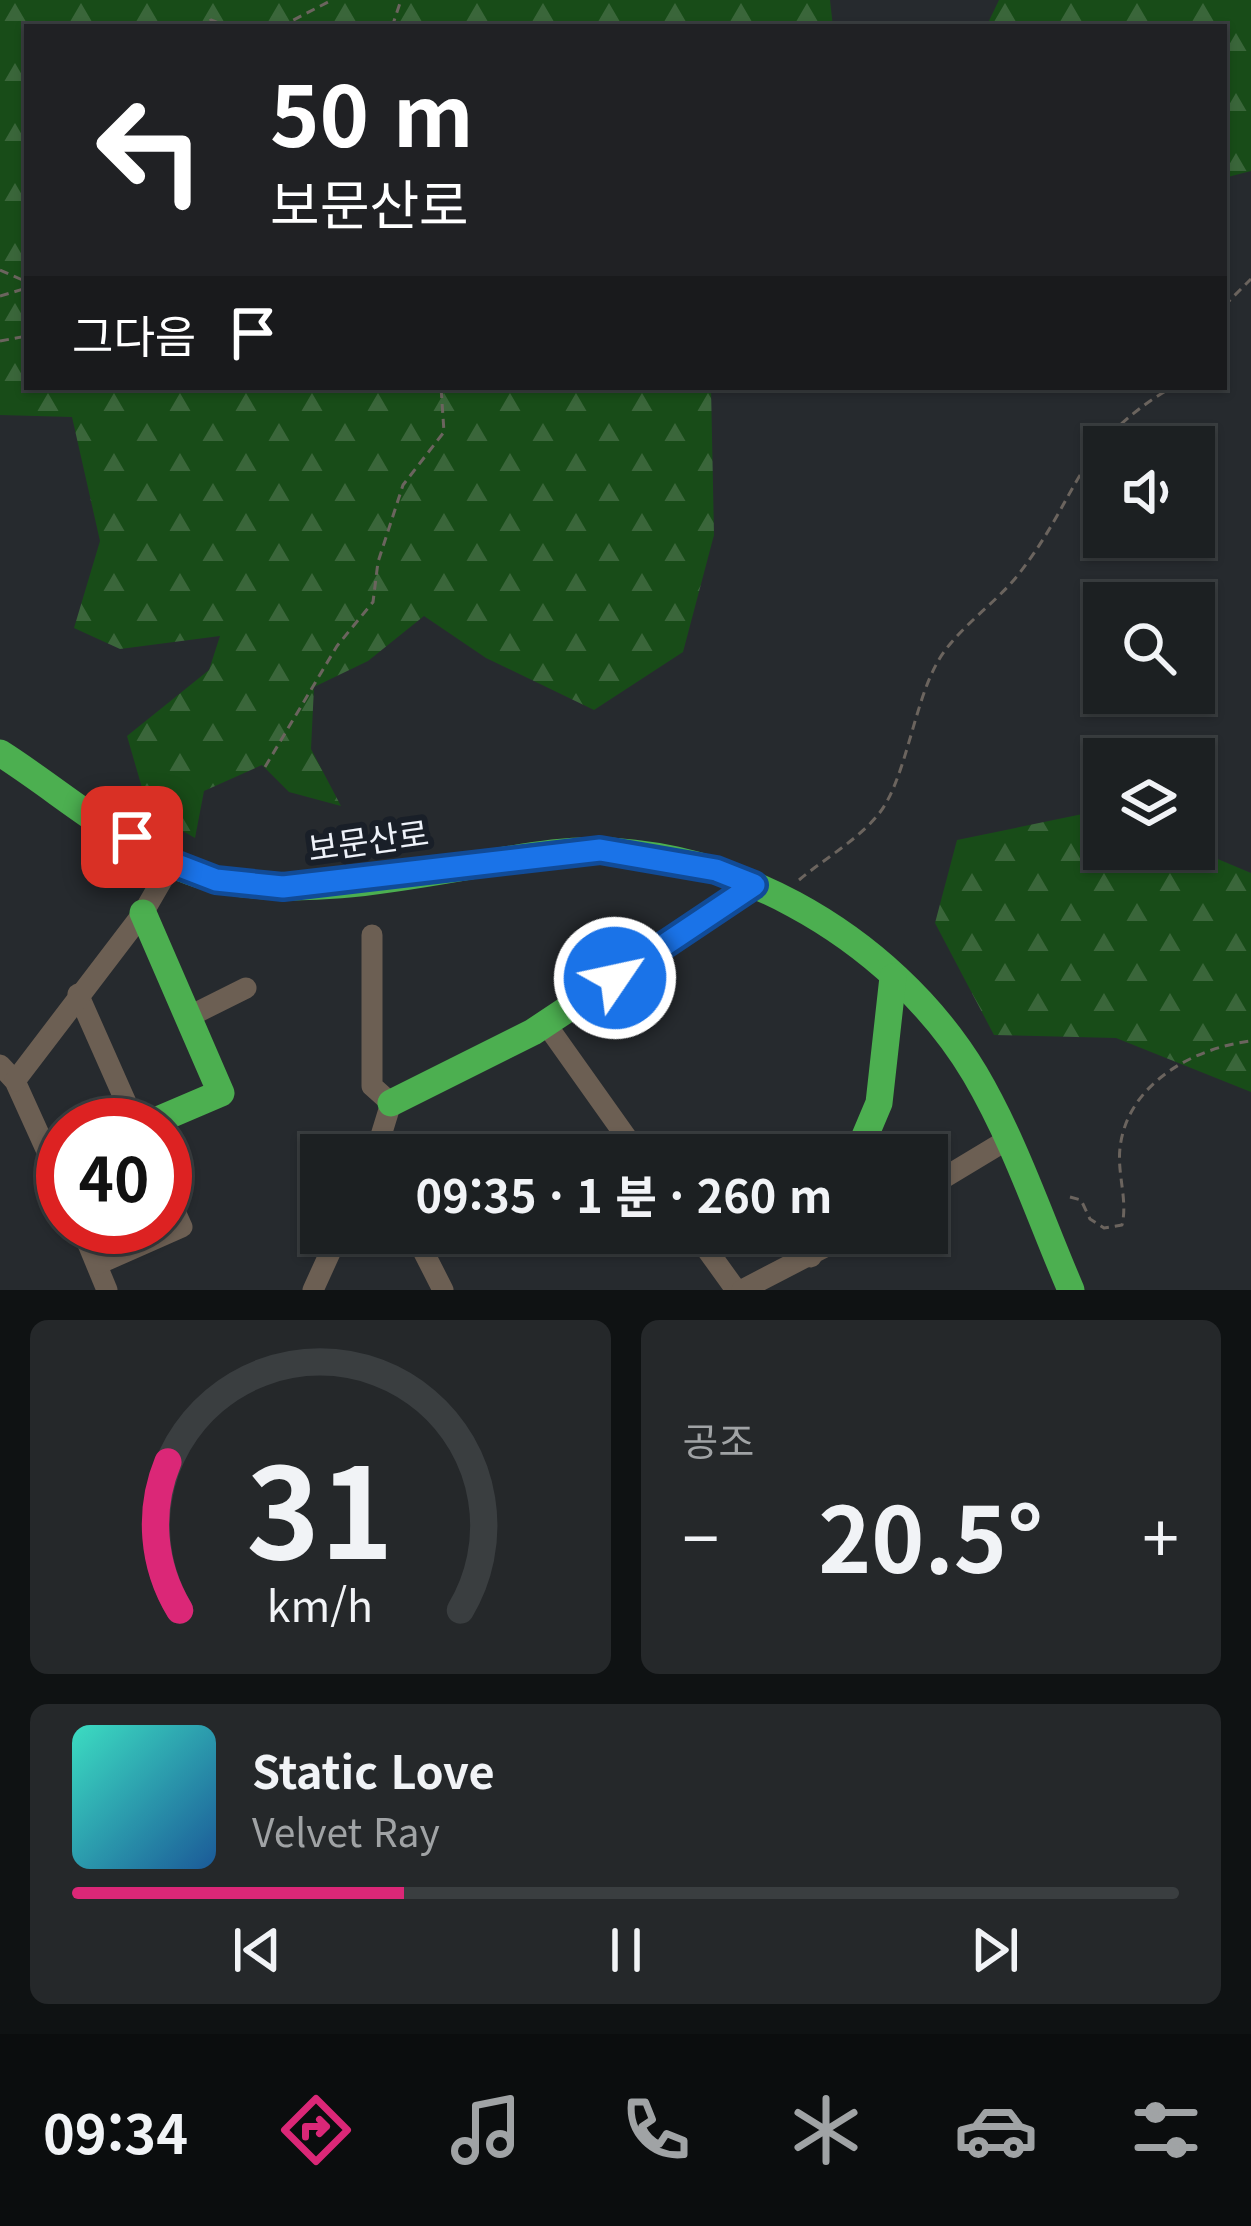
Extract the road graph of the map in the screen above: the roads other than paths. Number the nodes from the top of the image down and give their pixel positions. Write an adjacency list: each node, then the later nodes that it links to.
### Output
1 (0, 753): 2 (main road, 보문산로)
2 (172, 863): 3 (main road, 보문산로); 4 (street)
3 (766, 891): 6 (main road, 보문산로); 10 (main road)
4 (143, 913): 8 (street); 9 (main road)
5 (372, 935): 13 (street)
6 (893, 977): 18 (main road); 19 (main road, 보문산로)
7 (246, 988): 9 (street)
8 (78, 994): 11 (street); 12 (street)
9 (188, 1017): 14 (main road)
10 (546, 1024): 13 (main road); 17 (street)
11 (8, 1073): 15 (street)
12 (124, 1098)
13 (391, 1103): 16 (street)
14 (192, 1105)
15 (36, 1131)
16 (381, 1134)
17 (625, 1134)
18 (866, 1134)
19 (1005, 1142): 20 (street); 34 (main road, 보문산로)
20 (948, 1176)
21 (93, 1254): 29 (street)
22 (121, 1254): 29 (street)
23 (329, 1254): 31 (street)
24 (425, 1254): 32 (street)
25 (711, 1254): 33 (street)
26 (811, 1254): 28 (street)
27 (816, 1254): 28 (street)
28 (811, 1257): 33 (street)
29 (98, 1264): 30 (street)
30 (107, 1290)
31 (313, 1290)
32 (443, 1290)
33 (739, 1290)
34 (1071, 1290)

